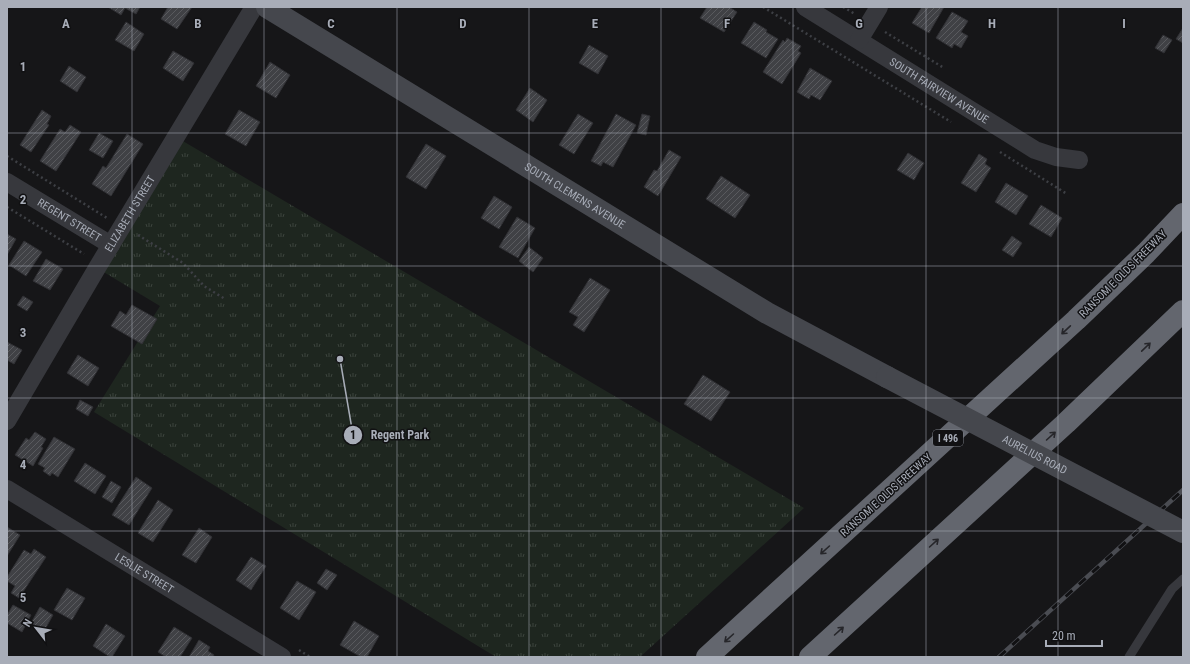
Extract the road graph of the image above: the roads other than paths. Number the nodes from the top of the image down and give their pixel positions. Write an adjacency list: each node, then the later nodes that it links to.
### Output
1 (254, 7): 9 (street, ELIZABETH STREET)
2 (267, 7): 11 (street, SOUTH CLEMENS AVENUE)
3 (805, 7): 5 (street, SOUTH FAIRVIEW AVENUE)
4 (879, 7): 5 (street)
5 (859, 40): 6 (street, SOUTH FAIRVIEW AVENUE)
6 (1079, 160)
7 (7, 182): 9 (street, REGENT STREET)
8 (1183, 214): 17 (highway, RANSOM E OLDS FREEWAY / I 496, one-way to 17)
9 (111, 245): 12 (street, ELIZABETH STREET)
10 (1183, 311): 18 (highway, one-way to 10)
11 (887, 377): 14 (street, AURELIUS ROAD, bridge)
12 (7, 420)
13 (7, 489): 16 (street, LESLIE STREET)
14 (1183, 532)
15 (1183, 579): 19 (lane)
16 (282, 657)
17 (708, 657)
18 (810, 657)
19 (1129, 657)

